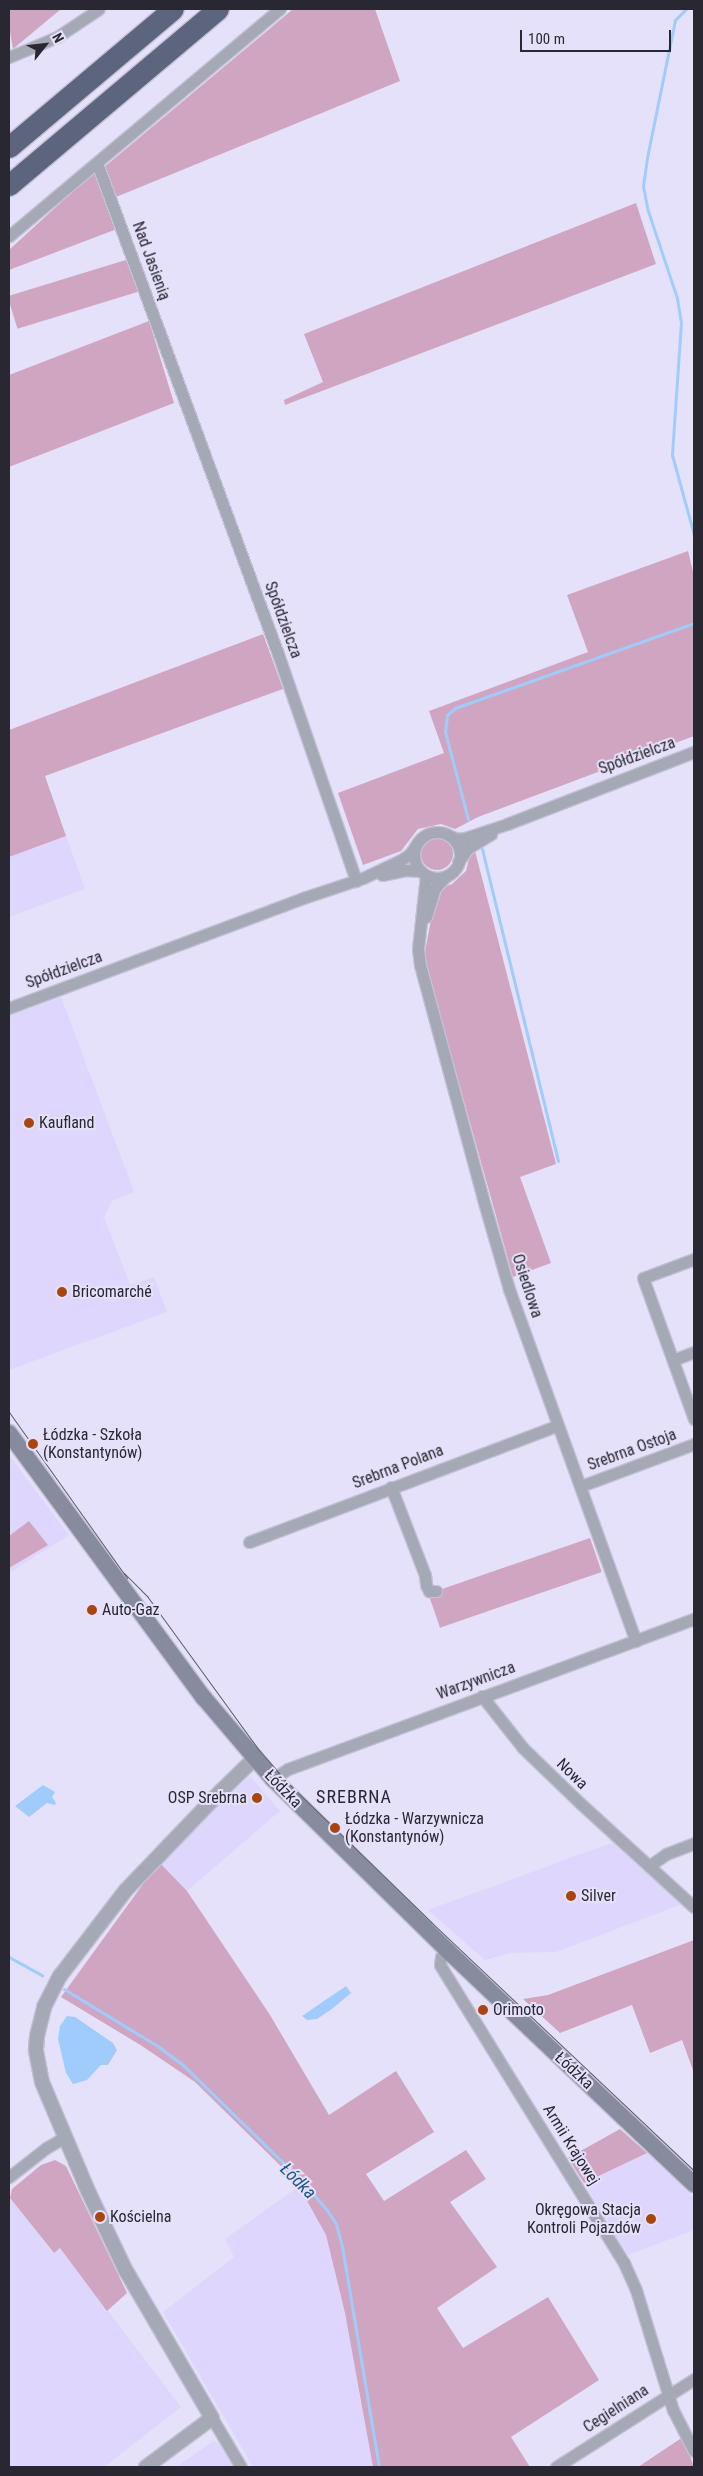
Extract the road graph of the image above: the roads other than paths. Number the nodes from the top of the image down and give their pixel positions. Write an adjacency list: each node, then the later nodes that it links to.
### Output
1 (99, 9): 5 (street)
2 (173, 9): 6 (highway)
3 (218, 9): 8 (highway)
4 (280, 9): 7 (street)
5 (9, 57)
6 (9, 147)
7 (97, 163): 9 (street); 10 (street, Nad Jasienią)
8 (9, 185)
9 (9, 236)
10 (175, 371): 19 (street, Spółdzielcza)
11 (694, 752): 12 (street, Spółdzielcza)
12 (507, 824): 13 (street); 15 (street)
13 (448, 835): 14 (street); 15 (street)
14 (416, 845): 17 (street); 19 (street)
15 (457, 864): 18 (street)
16 (400, 871): 17 (street); 19 (street); 20 (street)
17 (423, 873): 18 (street); 20 (street, Osiedlowa)
18 (446, 876): 21 (street, Osiedlowa)
19 (360, 880): 22 (street, Spółdzielcza)
20 (423, 893): 21 (street, Osiedlowa)
21 (421, 933): 27 (street, Osiedlowa)
22 (9, 1008)
23 (694, 1259): 25 (street)
24 (694, 1352): 25 (street)
25 (673, 1360): 26 (street)
26 (694, 1419)
27 (558, 1424): 30 (street, Osiedlowa); 31 (street, Srebrna Polana)
28 (9, 1433): 37 (main road, Łódzka)
29 (694, 1444): 30 (street, Srebrna Ostoja)
30 (581, 1486): 35 (street, Osiedlowa)
31 (391, 1487): 32 (street, Srebrna Polana); 33 (street)
32 (250, 1542)
33 (436, 1591)
34 (694, 1619): 35 (street, Warzywnicza)
35 (636, 1640): 36 (street, Warzywnicza)
36 (482, 1696): 38 (street, Warzywnicza); 40 (street, Nowa)
37 (254, 1759): 38 (main road, Łódzka); 43 (street)
38 (273, 1780): 42 (main road, Łódzka)
39 (694, 1843): 40 (street)
40 (649, 1866): 41 (street, Nowa)
41 (694, 1907)
42 (446, 1950): 45 (main road, Łódzka); 47 (street, Armii Krajowej)
43 (65, 2137): 44 (street); 48 (street)
44 (9, 2177)
45 (694, 2184)
46 (694, 2379): 47 (street, Cegielniana)
47 (669, 2394): 49 (street, Armii Krajowej); 52 (street, Cegielniana)
48 (212, 2418): 50 (street); 51 (street)
49 (694, 2451)
50 (146, 2467)
51 (241, 2467)
52 (556, 2467)

